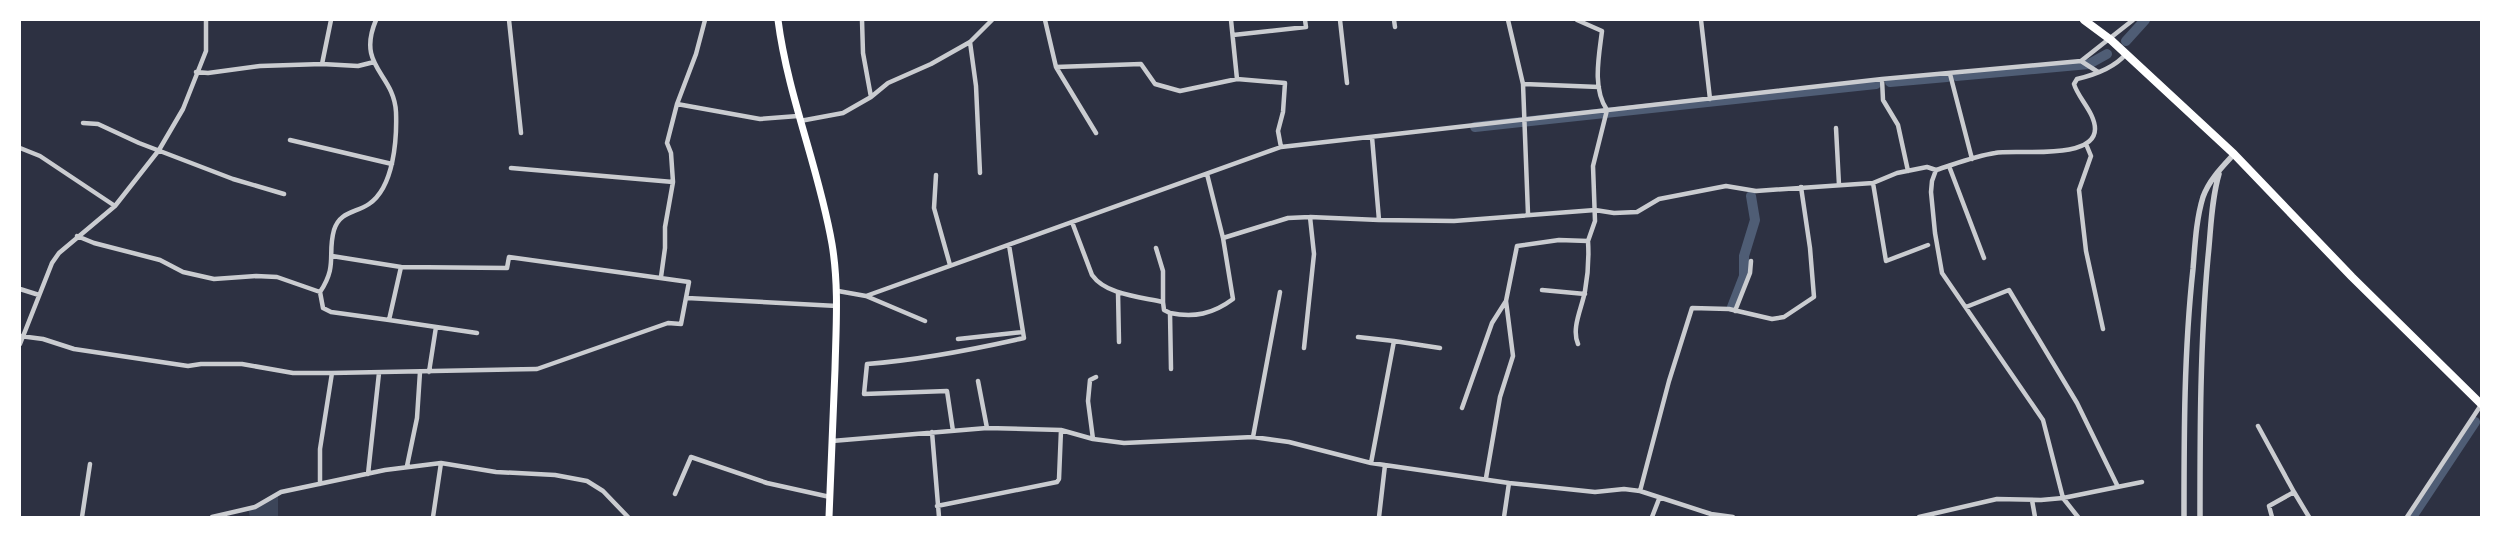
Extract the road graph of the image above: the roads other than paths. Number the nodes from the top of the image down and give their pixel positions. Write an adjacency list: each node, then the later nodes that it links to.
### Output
1 (206, 20): 28 (street)
2 (331, 20): 26 (street)
3 (376, 20): 24 (street)
4 (509, 20): 44 (street)
5 (705, 20): 38 (street)
6 (778, 20): 40 (main road)
7 (862, 20): 36 (street)
8 (992, 20): 22 (street)
9 (1044, 20): 27 (street)
10 (1231, 20): 20 (street)
11 (1306, 20): 20 (street)
12 (1340, 20): 33 (street)
13 (1394, 20): 19 (street)
14 (1508, 20): 34 (street)
15 (1577, 20): 35 (street)
16 (1701, 20): 37 (street)
17 (2084, 20): 21 (highway)
18 (2133, 20): 21 (street)
19 (1396, 27)
20 (1233, 35): 31 (street)
21 (2111, 40): 23 (highway); 25 (street)
22 (970, 42): 36 (street); 60 (street)
23 (2126, 54): 29 (street); 52 (highway)
24 (374, 62): 26 (street); 54 (street)
25 (2081, 62): 29 (street); 30 (street)
26 (322, 64): 28 (street)
27 (1056, 68): 31 (street); 45 (street)
28 (196, 72): 51 (street)
29 (2098, 72): 48 (street)
30 (1950, 74): 32 (street); 53 (street)
31 (1237, 79): 49 (street)
32 (1882, 79): 37 (street); 59 (street)
33 (1347, 83)
34 (1523, 84): 35 (street); 41 (street)
35 (1599, 87): 39 (street)
36 (871, 97): 40 (street)
37 (1710, 99): 39 (street)
38 (677, 104): 40 (street); 63 (street)
39 (1607, 112): 41 (street); 69 (street)
40 (799, 118): 88 (main road)
41 (1523, 122): 46 (street); 70 (street)
42 (83, 123): 51 (street)
43 (1836, 128): 65 (street)
44 (521, 133)
45 (1096, 133)
46 (1372, 137): 49 (street); 72 (street)
47 (290, 140): 54 (street)
48 (2086, 144): 53 (street); 105 (street)
49 (1281, 147): 61 (street)
50 (20, 148): 68 (street)
51 (159, 150): 67 (street); 68 (street)
52 (2234, 154): 58 (street); 124 (highway)
53 (1972, 159): 55 (street)
54 (392, 164): 80 (street)
55 (1949, 166): 57 (street); 81 (street)
56 (511, 168): 63 (street)
57 (1936, 170): 59 (street); 99 (street)
58 (2220, 170): 166 (street); 167 (street)
59 (1908, 171): 64 (street)
60 (980, 173)
61 (1207, 174): 73 (street); 75 (street)
62 (936, 175): 83 (street)
63 (673, 182): 85 (street)
64 (1872, 183): 65 (street); 78 (street)
65 (1840, 185): 66 (street)
66 (1801, 187): 69 (street); 100 (street)
67 (284, 194)
68 (115, 206): 74 (street)
69 (1595, 210): 70 (street); 76 (street)
70 (1528, 214): 72 (street)
71 (1310, 217): 72 (street); 75 (street); 115 (street)
72 (1379, 220)
73 (1072, 222): 77 (street); 90 (street)
74 (77, 236): 89 (street); 93 (street)
75 (1222, 238): 101 (street)
76 (1588, 240): 92 (street); 96 (street)
77 (1009, 245): 83 (street); 106 (street)
78 (1928, 246)
79 (1156, 248): 97 (street)
80 (332, 256): 84 (street); 89 (street)
81 (1984, 258)
82 (1751, 261): 100 (street)
83 (950, 265): 94 (street)
84 (401, 267): 85 (street); 102 (street)
85 (660, 277): 95 (street)
86 (20, 289): 93 (street)
87 (1542, 290): 92 (street)
88 (838, 291): 94 (street); 98 (main road)
89 (320, 292): 102 (street)
90 (1118, 292): 97 (street); 112 (street)
91 (1280, 292): 131 (street)
92 (1585, 294): 114 (street)
93 (39, 295): 108 (street)
94 (866, 296): 103 (street)
95 (687, 298): 98 (street); 119 (street)
96 (1506, 301): 125 (street); 140 (street)
97 (1163, 302): 101 (street)
98 (837, 306): 133 (main road)
99 (1966, 307): 144 (street); 149 (street)
100 (1735, 311): 145 (street)
101 (1170, 313): 117 (street)
102 (389, 320): 104 (street)
103 (925, 321)
104 (436, 327): 107 (street); 119 (street)
105 (2103, 329)
106 (1023, 332): 110 (street); 129 (street)
107 (477, 333)
108 (22, 336): 113 (street); 120 (street)
109 (1358, 337): 111 (street)
110 (958, 338)
111 (1394, 341): 116 (street); 135 (street)
112 (1119, 342)
113 (20, 344)
114 (1578, 344)
115 (1304, 348)
116 (1440, 348)
117 (1171, 369)
118 (420, 372): 119 (street); 121 (street); 138 (street)
119 (429, 372)
120 (332, 373): 121 (street); 142 (street)
121 (379, 373): 139 (street)
122 (1096, 377): 132 (street)
123 (978, 381): 127 (street)
124 (2481, 405): 170 (street)
125 (1462, 408)
126 (2258, 426): 146 (street)
127 (987, 428): 128 (street); 129 (street)
128 (1061, 430): 132 (street); 152 (street)
129 (952, 431): 130 (street)
130 (932, 432): 133 (street); 152 (street)
131 (1253, 437): 132 (street); 135 (street)
132 (1093, 439)
133 (832, 441): 148 (main road)
134 (441, 463): 138 (street); 155 (street); 156 (street)
135 (1371, 463): 137 (street)
136 (90, 464): 153 (street)
137 (1385, 465): 140 (street); 159 (street)
138 (408, 466): 139 (street)
139 (368, 474): 142 (street)
140 (1486, 478): 143 (street)
141 (2142, 482): 144 (street)
142 (320, 484): 154 (street)
143 (1510, 484): 145 (street); 160 (street)
144 (2118, 487): 149 (street)
145 (1640, 491): 150 (street)
146 (2294, 492): 168 (street); 169 (street)
147 (676, 494): 148 (street)
148 (830, 497): 157 (main road)
149 (2063, 498): 151 (street); 165 (street)
150 (1659, 499): 161 (street); 162 (street)
151 (2032, 500): 163 (street); 164 (street)
152 (937, 506): 158 (street)
153 (82, 517)
154 (212, 517)
155 (433, 517)
156 (628, 517)
157 (830, 517)
158 (939, 517)
159 (1379, 517)
160 (1504, 517)
161 (1652, 517)
162 (1733, 517)
163 (1918, 517)
164 (2035, 517)
165 (2078, 517)
166 (2184, 517)
167 (2200, 517)
168 (2272, 517)
169 (2309, 517)
170 (2407, 517)

